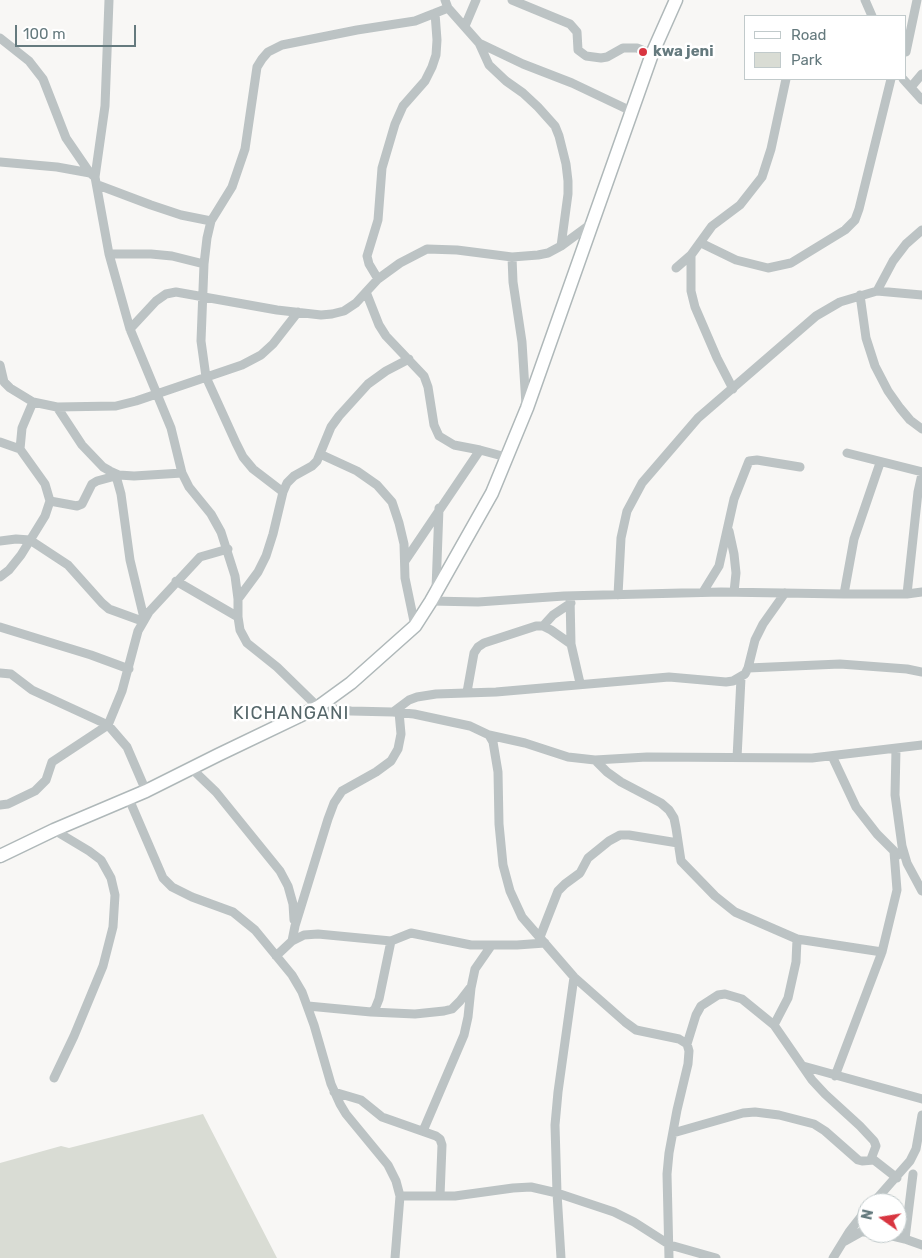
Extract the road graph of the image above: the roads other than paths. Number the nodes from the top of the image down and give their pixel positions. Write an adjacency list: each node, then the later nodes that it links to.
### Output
1 (109, 0): 23 (street)
2 (476, 0): 10 (street)
3 (512, 0): 14 (street)
4 (676, 0): 14 (street)
5 (865, 0): 9 (street)
6 (917, 0): 13 (street)
7 (446, 4): 8 (street); 10 (street)
8 (435, 13): 24 (street); 34 (street)
9 (872, 15)
10 (465, 26): 12 (street)
11 (0, 38): 23 (street)
12 (480, 43): 21 (street); 28 (street)
13 (907, 47)
14 (652, 54): 21 (street)
15 (922, 74): 19 (street)
16 (786, 80): 27 (street)
17 (891, 80): 27 (street)
18 (904, 80): 19 (street)
19 (911, 87): 20 (street)
20 (922, 100)
21 (631, 111): 25 (street)
22 (0, 162): 23 (street)
23 (94, 179): 24 (street); 29 (street)
24 (212, 221): 32 (street)
25 (592, 224): 28 (street); 50 (street)
26 (922, 230): 35 (street)
27 (700, 243): 30 (street)
28 (561, 246): 31 (street)
29 (109, 254): 32 (street); 41 (street)
30 (691, 255): 33 (street); 46 (street)
31 (512, 257): 34 (street); 50 (street)
32 (204, 264): 39 (street)
33 (676, 268)
34 (378, 279): 36 (street)
35 (877, 291): 37 (street); 38 (street)
36 (366, 292): 40 (street); 42 (street)
37 (860, 295): 46 (street); 51 (street)
38 (922, 295)
39 (203, 297): 40 (street); 41 (street); 44 (street)
40 (298, 312): 44 (street)
41 (130, 329): 47 (street)
42 (409, 359): 54 (street); 56 (street)
43 (0, 365): 45 (street)
44 (206, 376): 47 (street); 63 (street)
45 (2, 383): 48 (street)
46 (733, 389): 79 (street)
47 (156, 393): 49 (street); 60 (street)
48 (33, 402): 49 (street); 53 (street)
49 (57, 407): 62 (street)
50 (527, 408): 57 (street)
51 (922, 429)
52 (0, 442): 53 (street)
53 (20, 449): 64 (street)
54 (480, 450): 57 (street); 65 (street)
55 (847, 453): 58 (street)
56 (320, 454): 63 (street); 70 (street)
57 (506, 457): 80 (street)
58 (880, 463): 61 (street); 77 (street)
59 (800, 467): 66 (street)
60 (182, 473): 62 (street); 69 (street)
61 (922, 473): 78 (street)
62 (117, 475): 64 (street); 84 (street)
63 (282, 492): 81 (street)
64 (50, 501): 67 (street)
65 (439, 508): 70 (street); 80 (street)
66 (728, 528): 73 (street); 74 (street)
67 (30, 540): 68 (street); 71 (street); 84 (street)
68 (0, 541)
69 (228, 549): 72 (street); 81 (street)
70 (405, 561): 85 (street)
71 (0, 577)
72 (176, 582): 83 (street); 84 (street)
73 (703, 592): 74 (street); 79 (street)
74 (734, 592): 76 (street)
75 (922, 592): 78 (street)
76 (785, 593): 77 (street); 89 (street)
77 (844, 594): 78 (street)
78 (907, 594)
79 (618, 595): 82 (street)
80 (434, 597): 82 (street); 85 (street)
81 (238, 599): 83 (street)
82 (570, 599): 86 (street); 88 (street)
83 (238, 617): 96 (street)
84 (143, 620): 90 (street)
85 (415, 626): 96 (street)
86 (543, 626): 88 (street); 95 (street)
87 (0, 627): 90 (street)
88 (571, 644): 94 (street)
89 (748, 668): 91 (street); 93 (street)
90 (129, 669): 98 (street)
91 (922, 672)
92 (0, 673): 98 (street)
93 (741, 678): 94 (street); 103 (street)
94 (580, 684): 95 (street)
95 (467, 692): 97 (street)
96 (318, 707): 97 (street); 105 (street)
97 (396, 712): 99 (street); 115 (street)
98 (108, 725): 106 (street); 108 (street)
99 (489, 735): 104 (street); 117 (street)
100 (922, 745): 101 (street)
101 (896, 748): 102 (street); 113 (street)
102 (832, 756): 103 (street); 111 (street)
103 (737, 758): 104 (street)
104 (595, 760): 110 (street)
105 (192, 768): 106 (street); 115 (street)
106 (146, 791): 107 (street)
107 (129, 798): 109 (street); 122 (street)
108 (0, 805)
109 (54, 830): 112 (street); 131 (street)
110 (678, 843): 116 (street); 117 (street)
111 (894, 852): 113 (street); 121 (street)
112 (0, 856)
113 (907, 862): 114 (street)
114 (922, 891)
115 (295, 926): 118 (street)
116 (797, 939): 121 (street); 127 (street)
117 (543, 940): 120 (street); 123 (street)
118 (292, 941): 119 (street); 122 (street)
119 (391, 941): 120 (street); 126 (street)
120 (491, 946): 124 (street)
121 (882, 952): 130 (street)
122 (276, 956): 125 (street)
123 (574, 977): 128 (street); 143 (street)
124 (471, 988): 126 (street); 136 (street)
125 (308, 1006): 126 (street); 132 (street)
126 (371, 1012)
127 (774, 1026): 128 (street); 129 (street)
128 (687, 1044): 137 (street)
129 (802, 1066): 130 (street); 138 (street)
130 (835, 1076): 133 (street)
131 (54, 1078)
132 (334, 1092): 136 (street); 145 (street)
133 (922, 1099)
134 (922, 1115): 135 (street)
135 (921, 1128): 139 (street)
136 (423, 1131): 146 (street)
137 (672, 1133): 138 (street); 152 (street)
138 (871, 1159): 141 (street)
139 (904, 1169): 140 (street); 141 (street)
140 (913, 1174): 142 (street); 148 (street)
141 (897, 1178): 144 (street)
142 (922, 1179)
143 (557, 1193): 146 (street); 152 (street); 155 (street)
144 (883, 1193)
145 (400, 1196): 146 (street); 154 (street)
146 (440, 1196)
147 (857, 1220): 151 (street)
148 (907, 1223)
149 (857, 1234): 151 (street)
150 (907, 1240): 153 (street)
151 (842, 1242): 158 (street)
152 (670, 1245): 156 (street); 157 (street)
153 (922, 1245)
154 (395, 1258)
155 (560, 1258)
156 (669, 1258)
157 (716, 1258)
158 (833, 1258)

